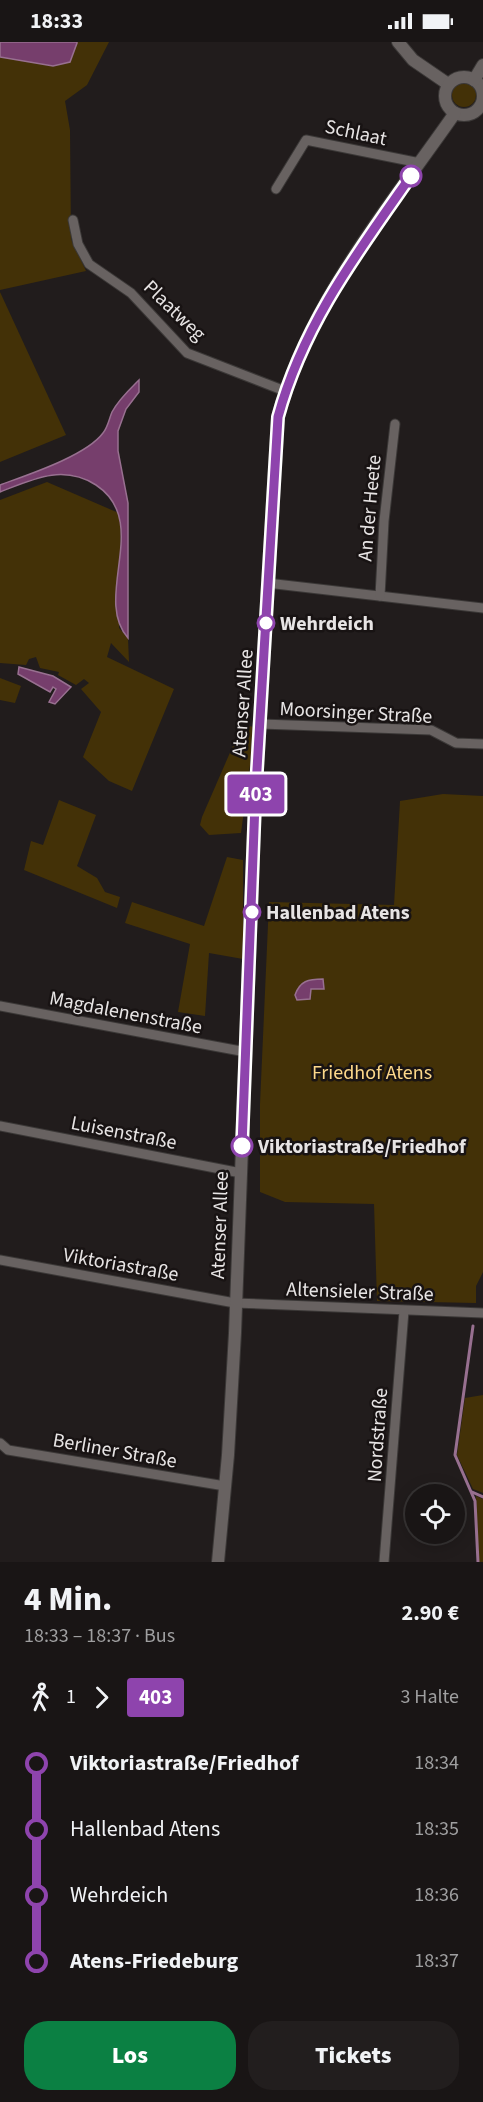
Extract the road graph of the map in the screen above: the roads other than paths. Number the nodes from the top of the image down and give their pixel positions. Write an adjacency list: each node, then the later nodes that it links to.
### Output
1 (398, 42): 4 (street)
2 (483, 65): 3 (street)
3 (474, 80): 4 (street); 5 (street)
4 (448, 84): 6 (street)
5 (482, 103): 6 (street)
6 (455, 113): 7 (street, Atenser Allee)
7 (420, 164): 8 (street, Schlaat); 10 (street, Atenser Allee)
8 (276, 189)
9 (73, 220): 10 (street, Plaatweg)
10 (285, 391): 12 (street, Atenser Allee)
11 (395, 424): 13 (street, An der Heete)
12 (267, 583): 13 (street); 15 (street, Atenser Allee)
13 (380, 596): 14 (street)
14 (483, 608)
15 (261, 724): 16 (street, Moorsinger Straße); 18 (street, Atenser Allee)
16 (483, 744)
17 (0, 1006): 18 (street, Magdalenenstraße)
18 (246, 1052): 20 (street, Atenser Allee)
19 (0, 1126): 20 (street, Luisenstraße)
20 (241, 1173): 22 (street, Atenser Allee)
21 (0, 1260): 22 (street, Viktoriastraße)
22 (236, 1303): 23 (street, Altensieler Straße); 26 (street, Atenser Allee)
23 (404, 1311): 24 (street, Altensieler Straße); 28 (street, Nordstraße)
24 (483, 1313)
25 (0, 1443): 26 (street, Berliner Straße)
26 (225, 1486): 27 (street, Atenser Allee)
27 (218, 1562)
28 (384, 1562)

